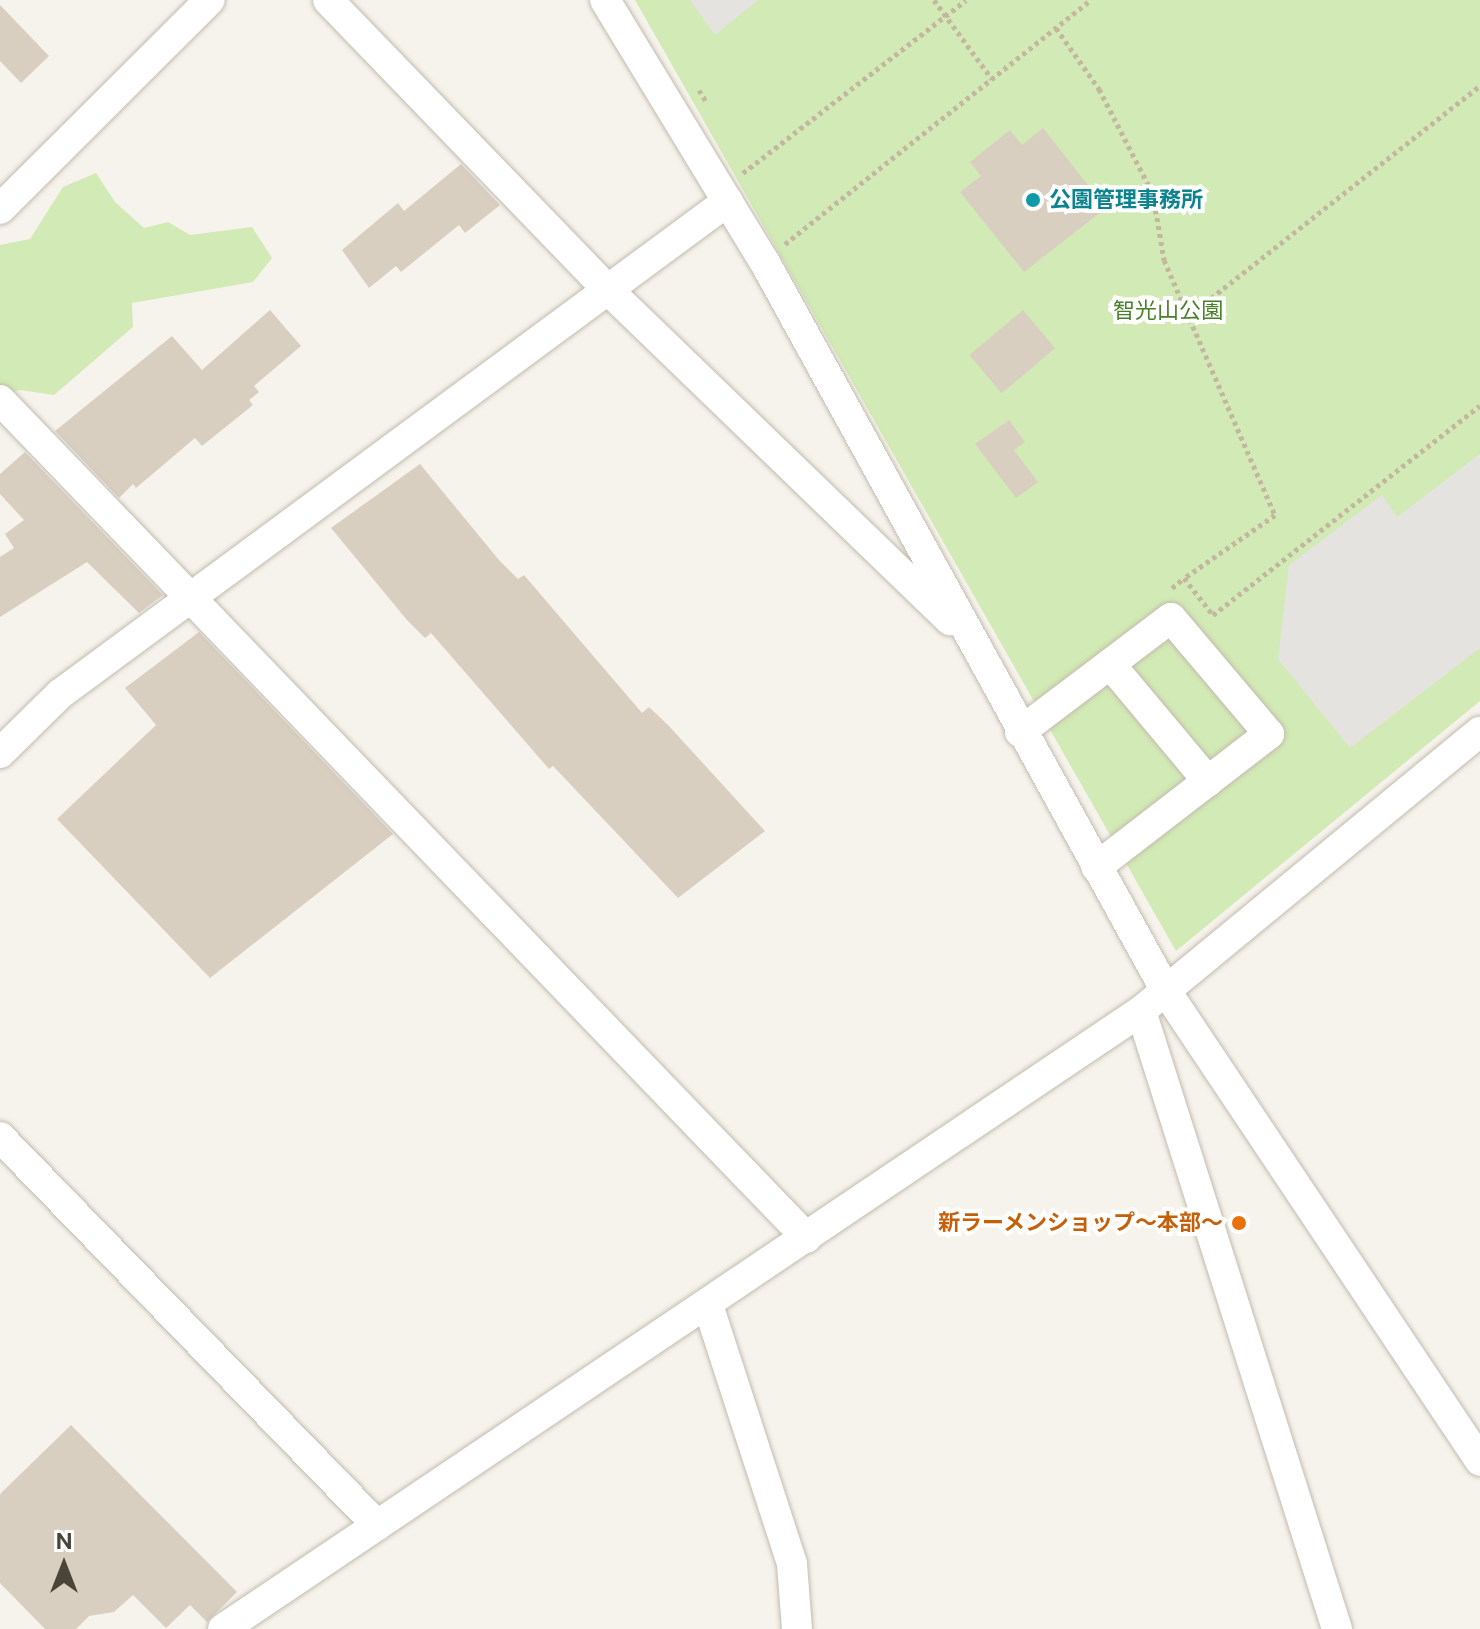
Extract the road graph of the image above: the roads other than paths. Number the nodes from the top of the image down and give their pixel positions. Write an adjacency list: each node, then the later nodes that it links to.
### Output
1 (210, 0): 5 (street)
2 (328, 0): 6 (street)
3 (605, 0): 4 (street)
4 (724, 196): 6 (street); 9 (street)
5 (0, 209)
6 (607, 289): 8 (street); 9 (street)
7 (0, 400): 8 (street)
8 (195, 598): 13 (street); 19 (street)
9 (972, 642): 11 (street)
10 (1110, 664): 11 (street); 14 (street); 14 (street)
11 (1020, 732): 15 (street)
12 (1480, 732): 16 (street)
13 (0, 753)
14 (1208, 781): 15 (street)
15 (1096, 867): 16 (street)
16 (1166, 991): 17 (street); 21 (street)
17 (1141, 1011): 19 (street); 26 (street)
18 (0, 1137): 22 (street)
19 (807, 1238): 20 (street)
20 (708, 1305): 22 (street); 25 (street)
21 (1480, 1461)
22 (377, 1525): 23 (street)
23 (255, 1619): 24 (street)
24 (223, 1629)
25 (797, 1629)
26 (1337, 1629)

